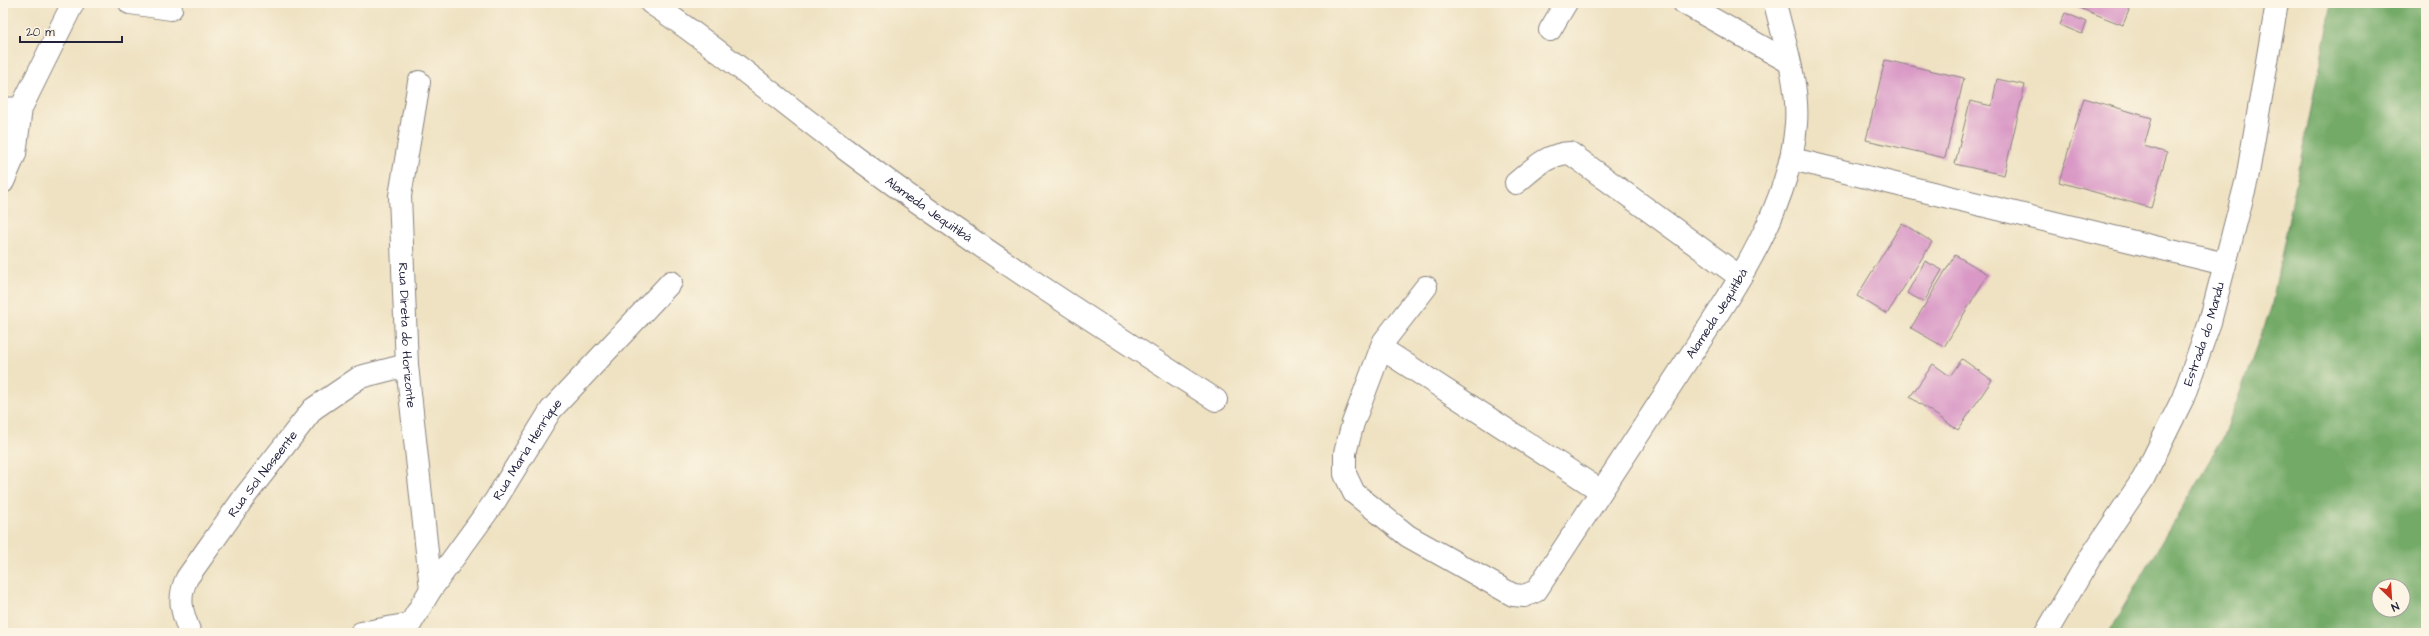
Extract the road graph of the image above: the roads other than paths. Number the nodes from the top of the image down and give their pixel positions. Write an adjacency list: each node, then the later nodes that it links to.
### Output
1 (73, 3): 12 (street)
2 (130, 3): 8 (street)
3 (651, 3): 22 (street, Alameda Jequitibá)
4 (1566, 3): 9 (street)
5 (1684, 3): 10 (street)
6 (1774, 3): 10 (street, Alameda Jequitibá)
7 (2277, 3): 16 (street, Estrada do Mandu)
8 (171, 9)
9 (1550, 30)
10 (1789, 62): 13 (street, Alameda Jequitibá)
11 (419, 82): 21 (street, Rua Direta do Horizonte)
12 (12, 108): 14 (street)
13 (1792, 159): 16 (street); 17 (street, Alameda Jequitibá)
14 (3, 182)
15 (1516, 183): 17 (street)
16 (2225, 264): 28 (street, Estrada do Mandu)
17 (1740, 277): 23 (street, Alameda Jequitibá)
18 (671, 282): 24 (street, Rua Maria Henrique)
19 (1426, 287): 20 (street)
20 (1381, 348): 23 (street); 23 (street, Alameda Jequitibá)
21 (407, 365): 24 (street, Rua Direta do Horizonte); 26 (street, Rua Sol Naseente)
22 (1216, 400)
23 (1601, 492)
24 (431, 589): 25 (street, Rua Maria Henrique)
25 (408, 629): 27 (street)
26 (190, 633)
27 (361, 633)
28 (2046, 633)

